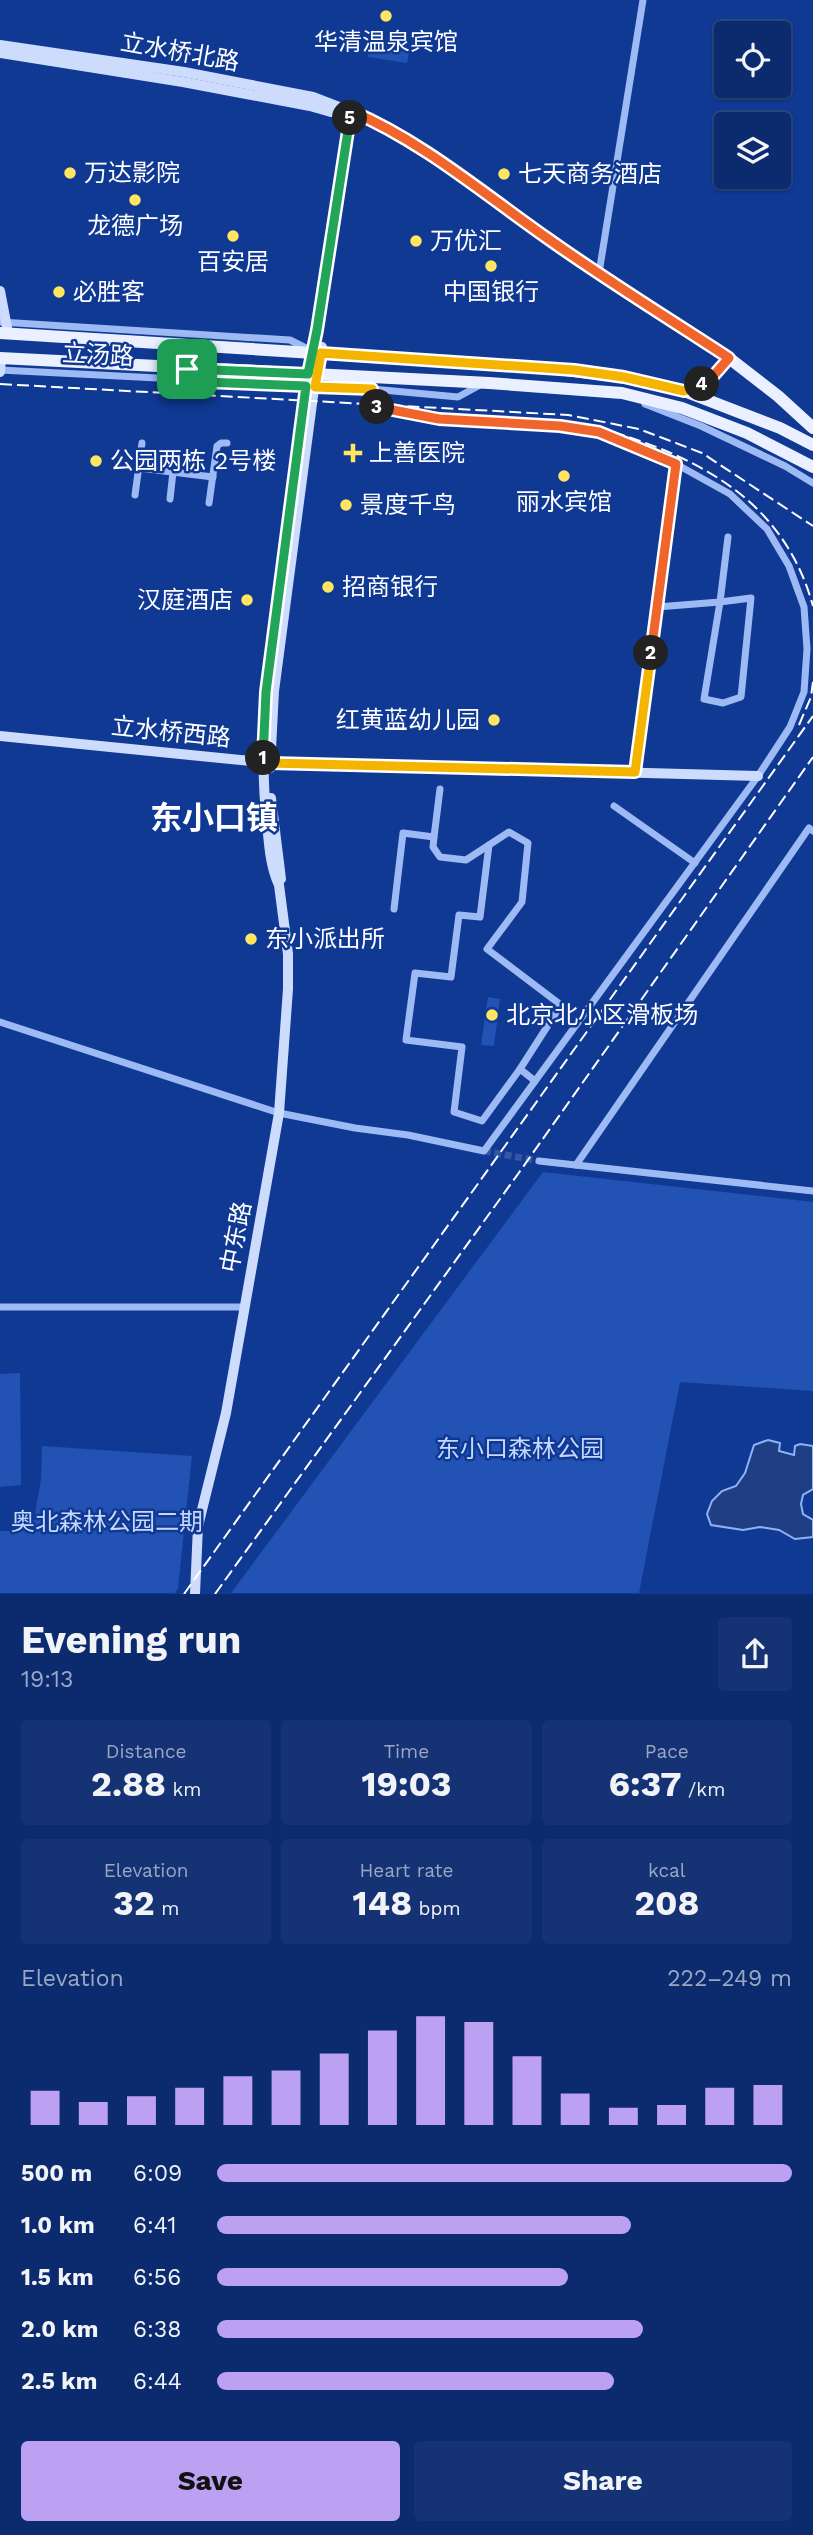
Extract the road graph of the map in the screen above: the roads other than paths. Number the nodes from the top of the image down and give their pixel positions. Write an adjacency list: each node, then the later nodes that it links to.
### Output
1 (643, 0): 5 (street)
2 (0, 45): 4 (street, 立水桥北路)
3 (0, 53): 4 (street, 立水桥北路)
4 (354, 112): 5 (street, 立水桥北路); 8 (street, 中东路)
5 (599, 273): 10 (street, 立水桥北路)
6 (0, 291): 7 (street)
7 (3, 328): 8 (main road, 立汤路)
8 (317, 353): 13 (street, 中东路); 17 (main road, 立汤路)
9 (0, 358): 11 (main road, 立汤路); 12 (street)
10 (729, 358): 17 (main road); 19 (main road)
11 (187, 369): 13 (main road, 立汤路); 14 (main road)
12 (0, 371): 14 (street, 立汤路)
13 (311, 380): 14 (street, 立汤路); 15 (main road, 立汤路); 16 (street, 立汤路); 36 (street, 中东路)
14 (205, 382)
15 (484, 383): 16 (street, 立汤路); 18 (main road, 立汤路)
16 (372, 389): 23 (street)
17 (684, 391): 22 (main road, 立汤路)
18 (622, 393): 24 (main road, 立汤路); 28 (street, 立汤路)
19 (813, 428)
20 (142, 443): 25 (street)
21 (227, 443): 27 (street)
22 (813, 444)
23 (676, 464): 34 (street); 38 (street)
24 (813, 467)
25 (139, 468): 26 (street); 29 (street)
26 (173, 472): 27 (street); 30 (street)
27 (213, 477): 31 (street)
28 (813, 483)
29 (135, 495)
30 (170, 499)
31 (209, 503)
32 (728, 537): 33 (street)
33 (720, 602): 33 (street); 34 (street)
34 (657, 607): 37 (street)
35 (0, 736): 36 (street, 立水桥西路)
36 (266, 763): 37 (street, 立水桥西路); 49 (street, 中东路)
37 (635, 772): 38 (street, 立水桥西路)
38 (758, 776): 44 (street)
39 (440, 789): 42 (street)
40 (614, 806): 44 (street)
41 (813, 831): 51 (street)
42 (434, 837): 43 (street); 45 (street)
43 (489, 845): 47 (street); 47 (street)
44 (695, 863): 48 (street)
45 (394, 909)
46 (0, 1022): 49 (street)
47 (520, 1069): 48 (street)
48 (536, 1081): 49 (street)
49 (279, 1113): 54 (street, 中东路)
50 (539, 1161): 51 (street)
51 (576, 1165): 52 (street)
52 (813, 1191)
53 (0, 1307): 54 (street)
54 (243, 1307): 55 (street, 中东路)
55 (195, 1594)

